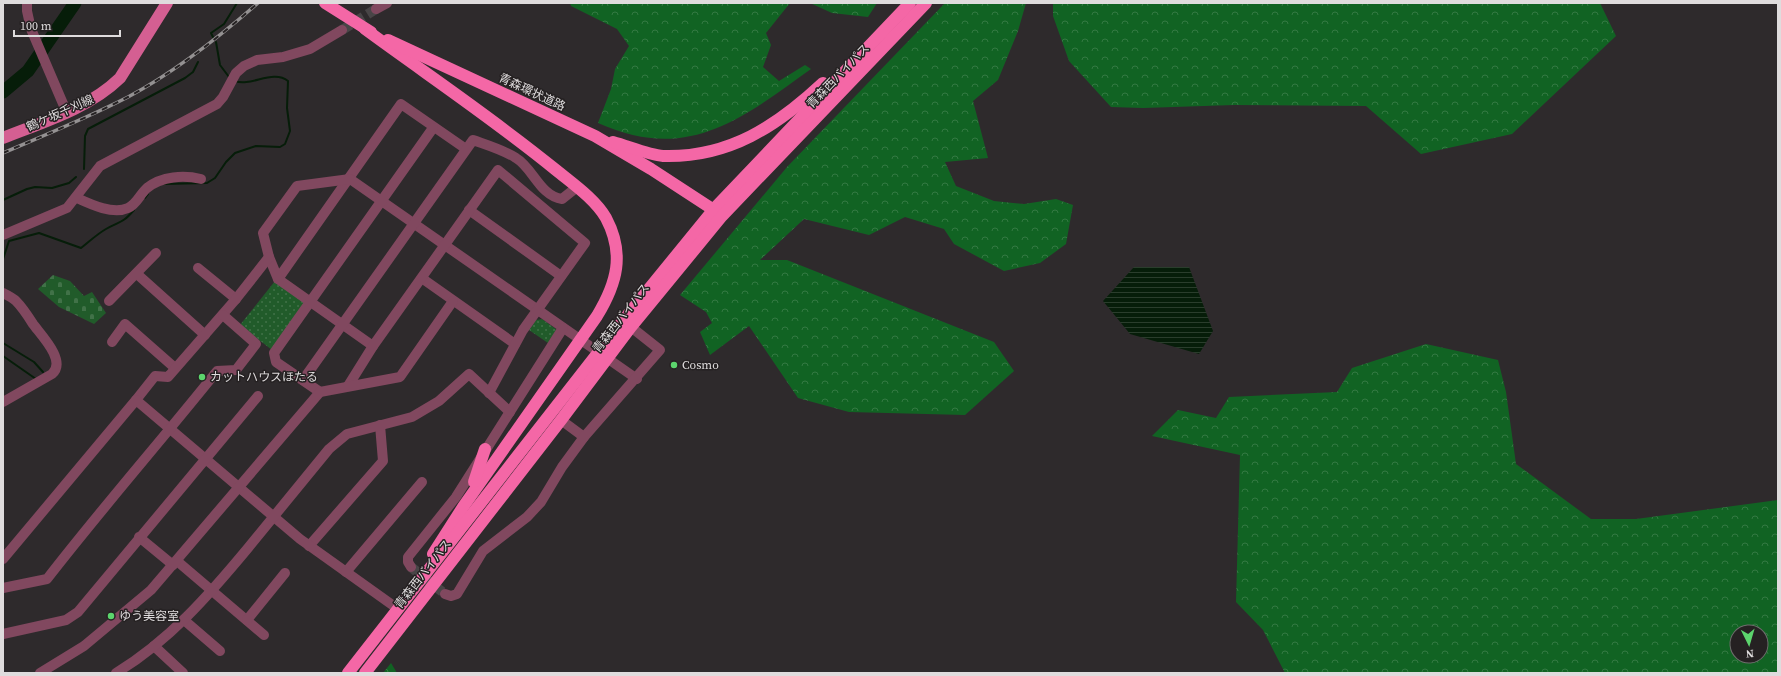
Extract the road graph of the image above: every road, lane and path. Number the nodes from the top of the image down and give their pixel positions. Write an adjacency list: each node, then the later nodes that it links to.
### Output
1 (27, 3): 11 (street)
2 (167, 3): 11 (main road, 鶴ケ坂千刈線)
3 (387, 3): 7 (street)
4 (910, 3): 8 (highway, 青森西バイパス)
5 (926, 3): 22 (highway, 青森西バイパス)
6 (326, 4): 10 (highway, 青森環状道路)
7 (376, 9)
8 (893, 22): 13 (highway); 22 (highway, 青森西バイパス)
9 (342, 30): 19 (street)
10 (365, 30): 13 (highway, 青森環状道路); 18 (highway)
11 (67, 113): 14 (main road, 鶴ケ坂千刈線)
12 (433, 128): 15 (street); 17 (street); 20 (street)
13 (595, 136): 22 (highway, 青森環状道路)
14 (3, 138)
15 (466, 149): 18 (street); 23 (street)
16 (201, 178): 19 (street)
17 (350, 179): 20 (street); 27 (street); 31 (street)
18 (576, 187): 66 (highway)
19 (77, 198): 24 (street)
20 (382, 200): 23 (street); 35 (street)
21 (469, 210): 25 (street); 30 (street); 30 (street)
22 (718, 213): 41 (highway, 青森西バイパス); 47 (highway, 青森西バイパス)
23 (414, 222): 25 (street); 40 (street)
24 (3, 235)
25 (445, 245): 32 (street); 38 (street)
26 (156, 253): 29 (street)
27 (270, 257): 31 (street); 34 (street)
28 (198, 268): 34 (street)
29 (137, 274): 37 (street); 43 (street)
30 (561, 276): 38 (street)
31 (278, 279): 35 (street)
32 (422, 279): 36 (street); 46 (street)
33 (3, 293): 56 (street)
34 (236, 299): 39 (street)
35 (310, 301): 40 (street); 50 (street)
36 (453, 301): 45 (street); 51 (street)
37 (109, 302)
38 (539, 309): 42 (street); 45 (street)
39 (223, 315): 43 (street); 60 (street)
40 (342, 324): 46 (street); 50 (street)
41 (631, 327): 47 (highway, 青森西バイパス); 49 (street)
42 (567, 330): 47 (street); 57 (street)
43 (205, 335): 48 (street)
44 (112, 342): 48 (street)
45 (515, 344): 53 (street)
46 (373, 346): 51 (street)
47 (604, 355): 49 (street); 58 (highway, 青森西バイパス); 78 (highway, 青森西バイパス)
48 (175, 368): 55 (street)
49 (637, 379): 61 (street)
50 (303, 380): 52 (street)
51 (348, 386): 52 (street)
52 (320, 392): 65 (street)
53 (489, 393): 57 (street); 59 (street)
54 (258, 396): 63 (street)
55 (136, 400): 60 (street); 70 (street)
56 (3, 402)
57 (510, 412): 62 (street)
58 (561, 420): 61 (street); 89 (highway, 青森西バイパス)
59 (380, 425): 67 (street); 69 (street)
60 (170, 430): 63 (street); 75 (street)
61 (584, 437): 77 (street)
62 (485, 449): 66 (highway); 72 (street)
63 (205, 458): 65 (street); 68 (street)
64 (422, 482): 73 (street)
65 (238, 486): 67 (street); 71 (street)
66 (462, 507): 78 (highway)
67 (274, 517): 69 (street); 76 (street)
68 (140, 537): 71 (street); 81 (street)
69 (309, 546): 73 (street)
70 (3, 559)
71 (175, 563): 76 (street); 85 (street)
72 (411, 567)
73 (346, 572): 78 (street)
74 (285, 573): 80 (street)
75 (3, 588)
76 (212, 591): 79 (street); 80 (street)
77 (445, 594)
78 (398, 609): 88 (highway, 青森西バイパス)
79 (184, 620): 83 (street); 84 (street)
80 (247, 620): 82 (street)
81 (3, 634)
82 (264, 635)
83 (154, 646): 86 (street); 87 (street)
84 (220, 651)
85 (44, 672)
86 (116, 673)
87 (183, 673)
88 (348, 673)
89 (365, 673)

